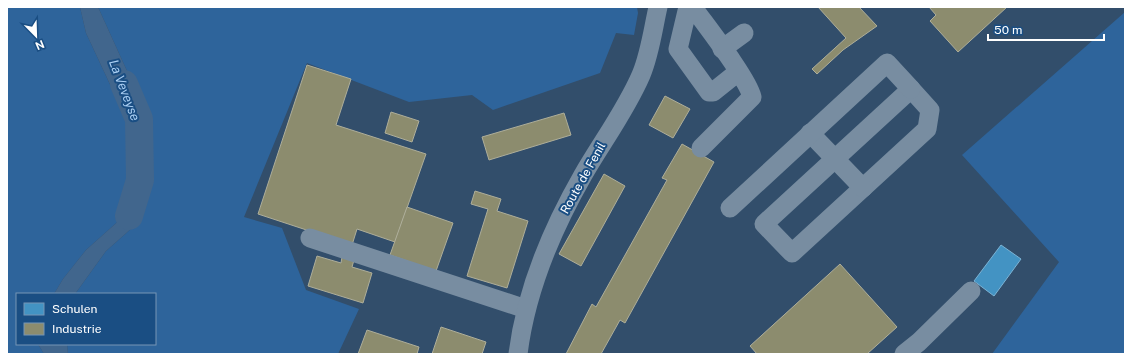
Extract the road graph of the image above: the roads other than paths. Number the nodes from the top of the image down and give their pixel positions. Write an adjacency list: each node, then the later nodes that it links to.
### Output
1 (658, 7): 13 (street, Route de Fenil)
2 (744, 33): 3 (street)
3 (722, 48): 4 (street); 4 (street)
4 (738, 72): 7 (street)
5 (911, 89): 6 (street); 8 (street); 9 (street)
6 (810, 133): 8 (street); 10 (street)
7 (701, 148)
8 (834, 159): 9 (street); 9 (street)
9 (862, 188)
10 (730, 208)
11 (310, 238): 13 (street)
12 (971, 291): 14 (street)
13 (526, 309): 15 (street, Route de Fenil)
14 (923, 348): 16 (street)
15 (518, 354)
16 (904, 354)

